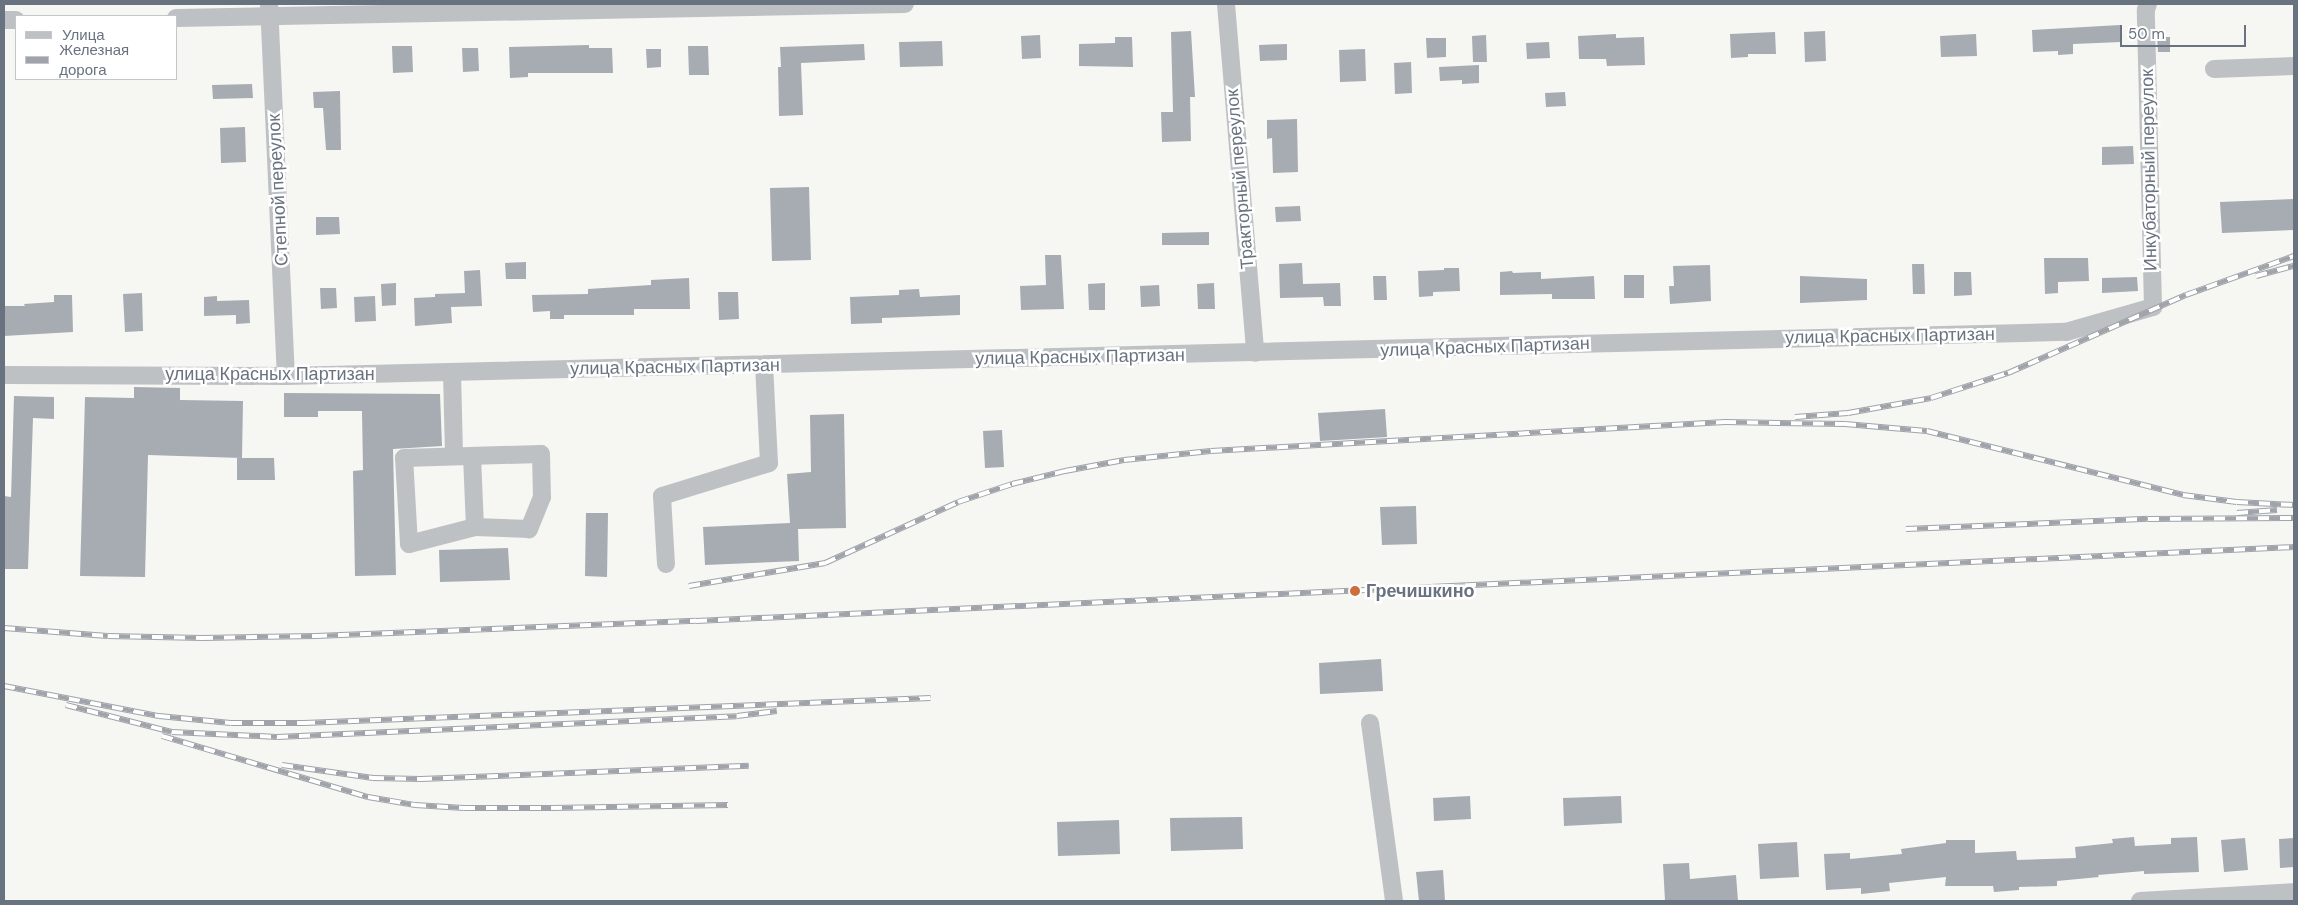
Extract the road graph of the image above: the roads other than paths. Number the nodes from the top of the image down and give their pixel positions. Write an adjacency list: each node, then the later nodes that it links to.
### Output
1 (905, 4): 4 (street)
2 (1226, 4): 9 (street, Тракторный переулок)
3 (2148, 4): 8 (street, Инкубаторный переулок)
4 (270, 10): 5 (street); 13 (street, Степной переулок)
5 (178, 18)
6 (2294, 66): 7 (street)
7 (2214, 69)
8 (2153, 306): 9 (street, улица Красных Партизан)
9 (1255, 354): 10 (street, улица Красных Партизан)
10 (764, 365): 11 (street, улица Красных Партизан); 17 (street)
11 (452, 372): 13 (street, улица Красных Партизан); 14 (street)
12 (4, 375): 13 (street, улица Красных Партизан)
13 (286, 376)
14 (454, 456): 15 (street); 16 (street)
15 (472, 456): 16 (street); 16 (street)
16 (475, 527)
17 (666, 564)
18 (1370, 723): 20 (street)
19 (2294, 892): 21 (street)
20 (1394, 901)
21 (2140, 901)

